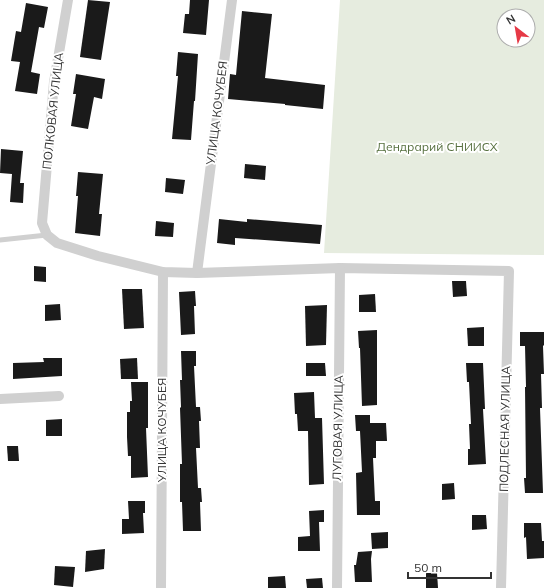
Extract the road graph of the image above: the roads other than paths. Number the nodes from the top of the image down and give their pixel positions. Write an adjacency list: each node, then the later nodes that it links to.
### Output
1 (68, 0): 3 (street, ПОЛКОВАЯ УЛИЦА)
2 (232, 0): 7 (street, УЛИЦА КОЧУБЕЯ)
3 (47, 235): 4 (lane); 6 (street)
4 (0, 240)
5 (340, 268): 7 (street); 11 (street, ЛУГОВАЯ УЛИЦА); 12 (street, ПОДЛЕСНАЯ УЛИЦА)
6 (163, 272): 7 (street); 10 (street, УЛИЦА КОЧУБЕЯ)
7 (197, 273)
8 (59, 396): 9 (street)
9 (0, 399)
10 (161, 588)
11 (337, 588)
12 (501, 588)

